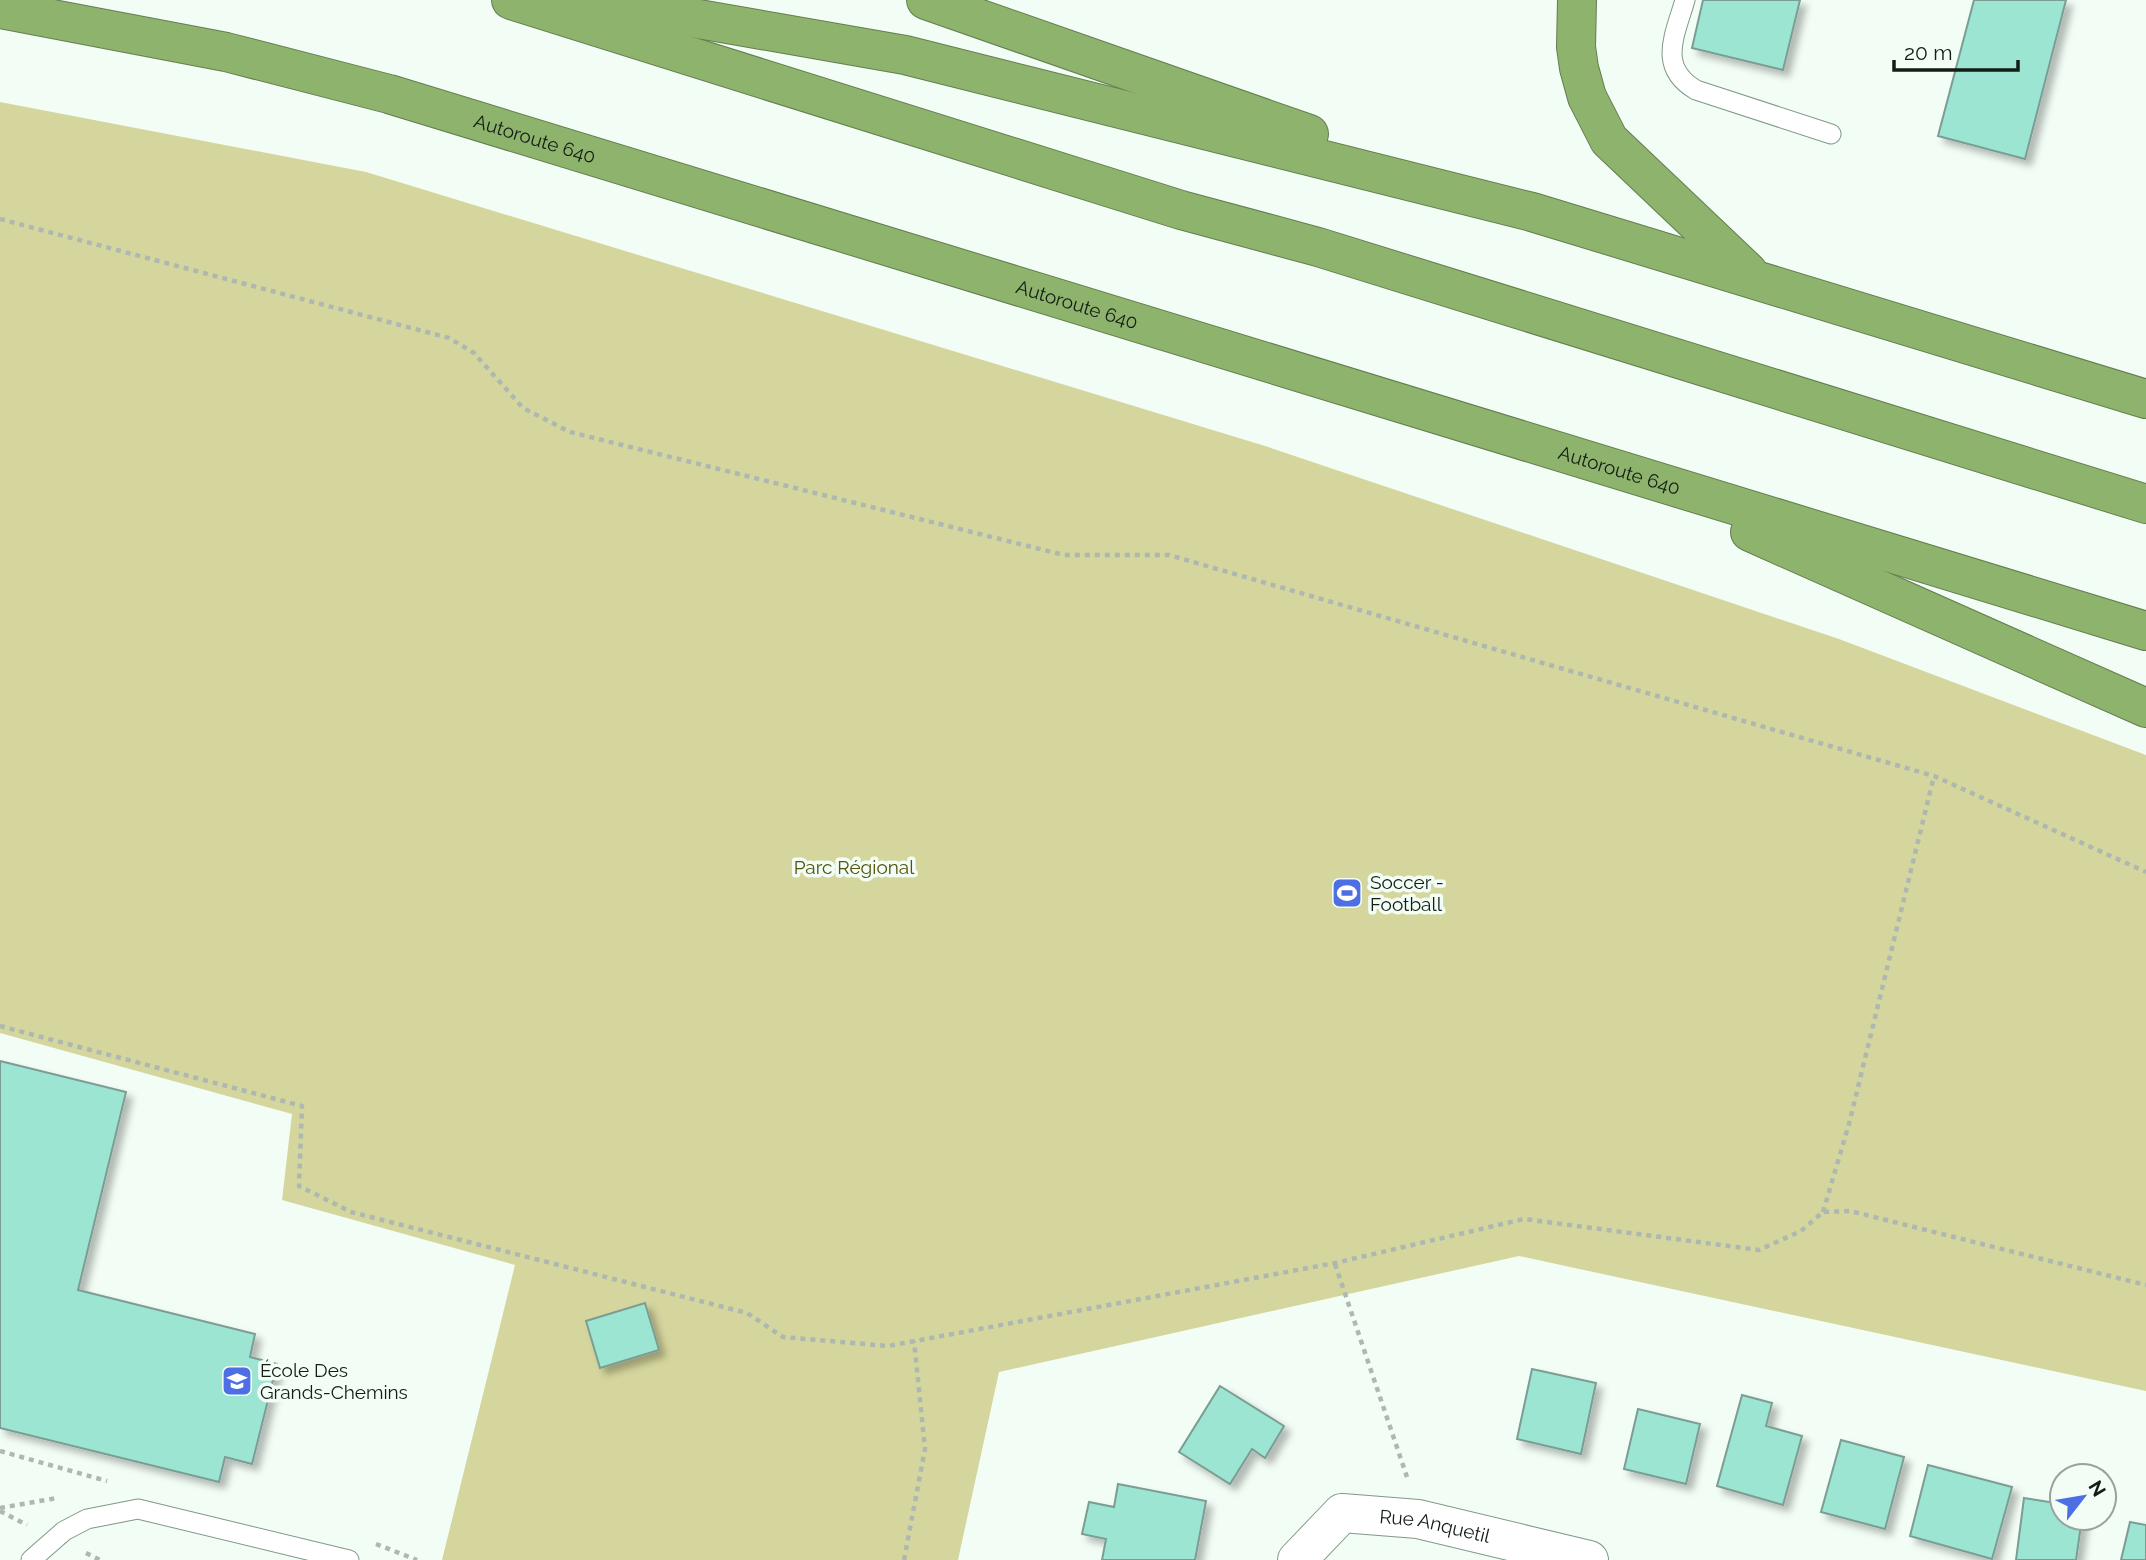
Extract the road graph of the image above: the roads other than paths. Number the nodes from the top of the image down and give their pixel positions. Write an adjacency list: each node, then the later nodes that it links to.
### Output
1 (511, 0): 12 (highway)
2 (590, 0): 8 (highway)
3 (926, 0): 8 (highway)
4 (1577, 0): 9 (highway)
5 (1685, 0): 7 (lane)
6 (0, 9): 11 (highway, Autoroute 640)
7 (1831, 134)
8 (1532, 212): 9 (highway)
9 (1755, 279): 10 (highway)
10 (2146, 399)
11 (1594, 463): 13 (highway, Autoroute 640); 14 (highway)
12 (2146, 504)
13 (2146, 631)
14 (2146, 708)
15 (31, 1560): 16 (lane)
16 (349, 1560)
17 (1297, 1560): 18 (street, Rue Anquetil)
18 (1589, 1560)

